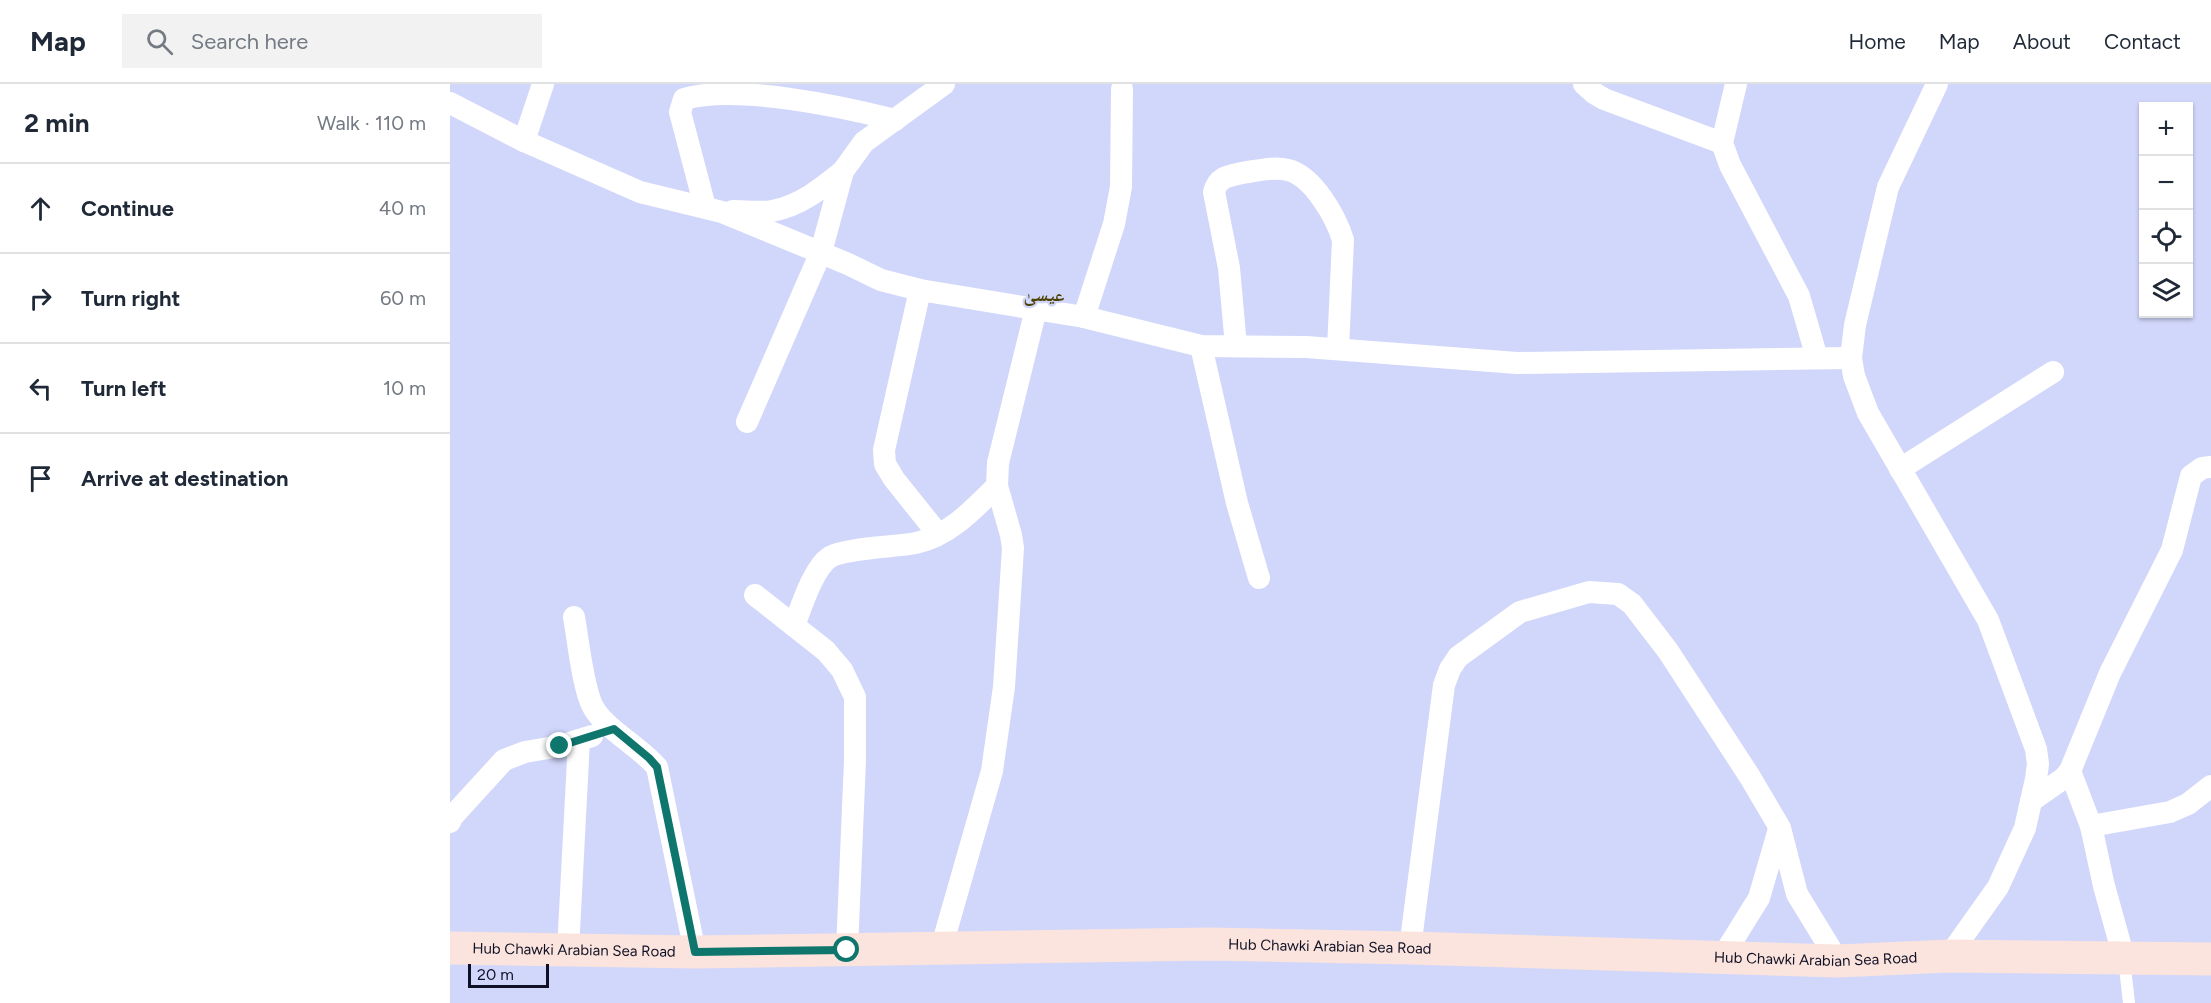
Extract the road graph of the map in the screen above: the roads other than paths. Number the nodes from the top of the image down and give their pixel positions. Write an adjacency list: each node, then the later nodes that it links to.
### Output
1 (543, 84): 9 (street)
2 (944, 84): 8 (street)
3 (1584, 84): 10 (street)
4 (1736, 84): 10 (street)
5 (1937, 84): 21 (street)
6 (1122, 89): 16 (street)
7 (450, 103): 9 (street)
8 (894, 120): 11 (street); 12 (street)
9 (524, 141): 12 (street)
10 (1722, 142): 20 (street)
11 (843, 171): 12 (street); 13 (street)
12 (713, 209): 13 (street)
13 (821, 252): 14 (street); 23 (street)
14 (920, 290): 15 (street); 27 (street)
15 (1036, 309): 16 (street); 26 (street)
16 (1084, 317): 17 (street)
17 (1201, 346): 18 (street); 28 (street)
18 (1236, 346): 19 (street); 19 (street)
19 (1338, 349): 20 (street)
20 (1817, 358): 21 (street)
21 (1851, 358): 25 (street)
22 (2053, 372): 25 (street)
23 (747, 422)
24 (2211, 467): 34 (street)
25 (1900, 469): 36 (street)
26 (997, 486): 27 (street); 42 (street)
27 (938, 534): 31 (street)
28 (1259, 578)
29 (755, 595): 31 (street)
30 (574, 617): 32 (street)
31 (794, 626): 44 (street)
32 (614, 729): 33 (street); 45 (street)
33 (579, 741): 37 (street); 43 (street)
34 (2070, 771): 36 (street); 38 (street)
35 (2211, 786): 38 (street)
36 (2031, 801): 46 (street)
37 (450, 822)
38 (2091, 826): 48 (street)
39 (1780, 828): 41 (street); 47 (street); 50 (street)
40 (450, 948): 43 (street, Hub Chawki Arabian Sea Road)
41 (1410, 948): 42 (street, Hub Chawki Arabian Sea Road); 47 (street, Hub Chawki Arabian Sea Road)
42 (941, 949): 44 (street, Hub Chawki Arabian Sea Road)
43 (568, 950): 45 (street, Hub Chawki Arabian Sea Road)
44 (847, 950): 45 (street, Hub Chawki Arabian Sea Road)
45 (695, 952)
46 (1949, 956): 48 (street, Hub Chawki Arabian Sea Road); 50 (street, Hub Chawki Arabian Sea Road)
47 (1721, 958): 50 (street, Hub Chawki Arabian Sea Road)
48 (2124, 958): 49 (street, Hub Chawki Arabian Sea Road); 51 (lane)
49 (2211, 959)
50 (1838, 961)
51 (2129, 1003)

